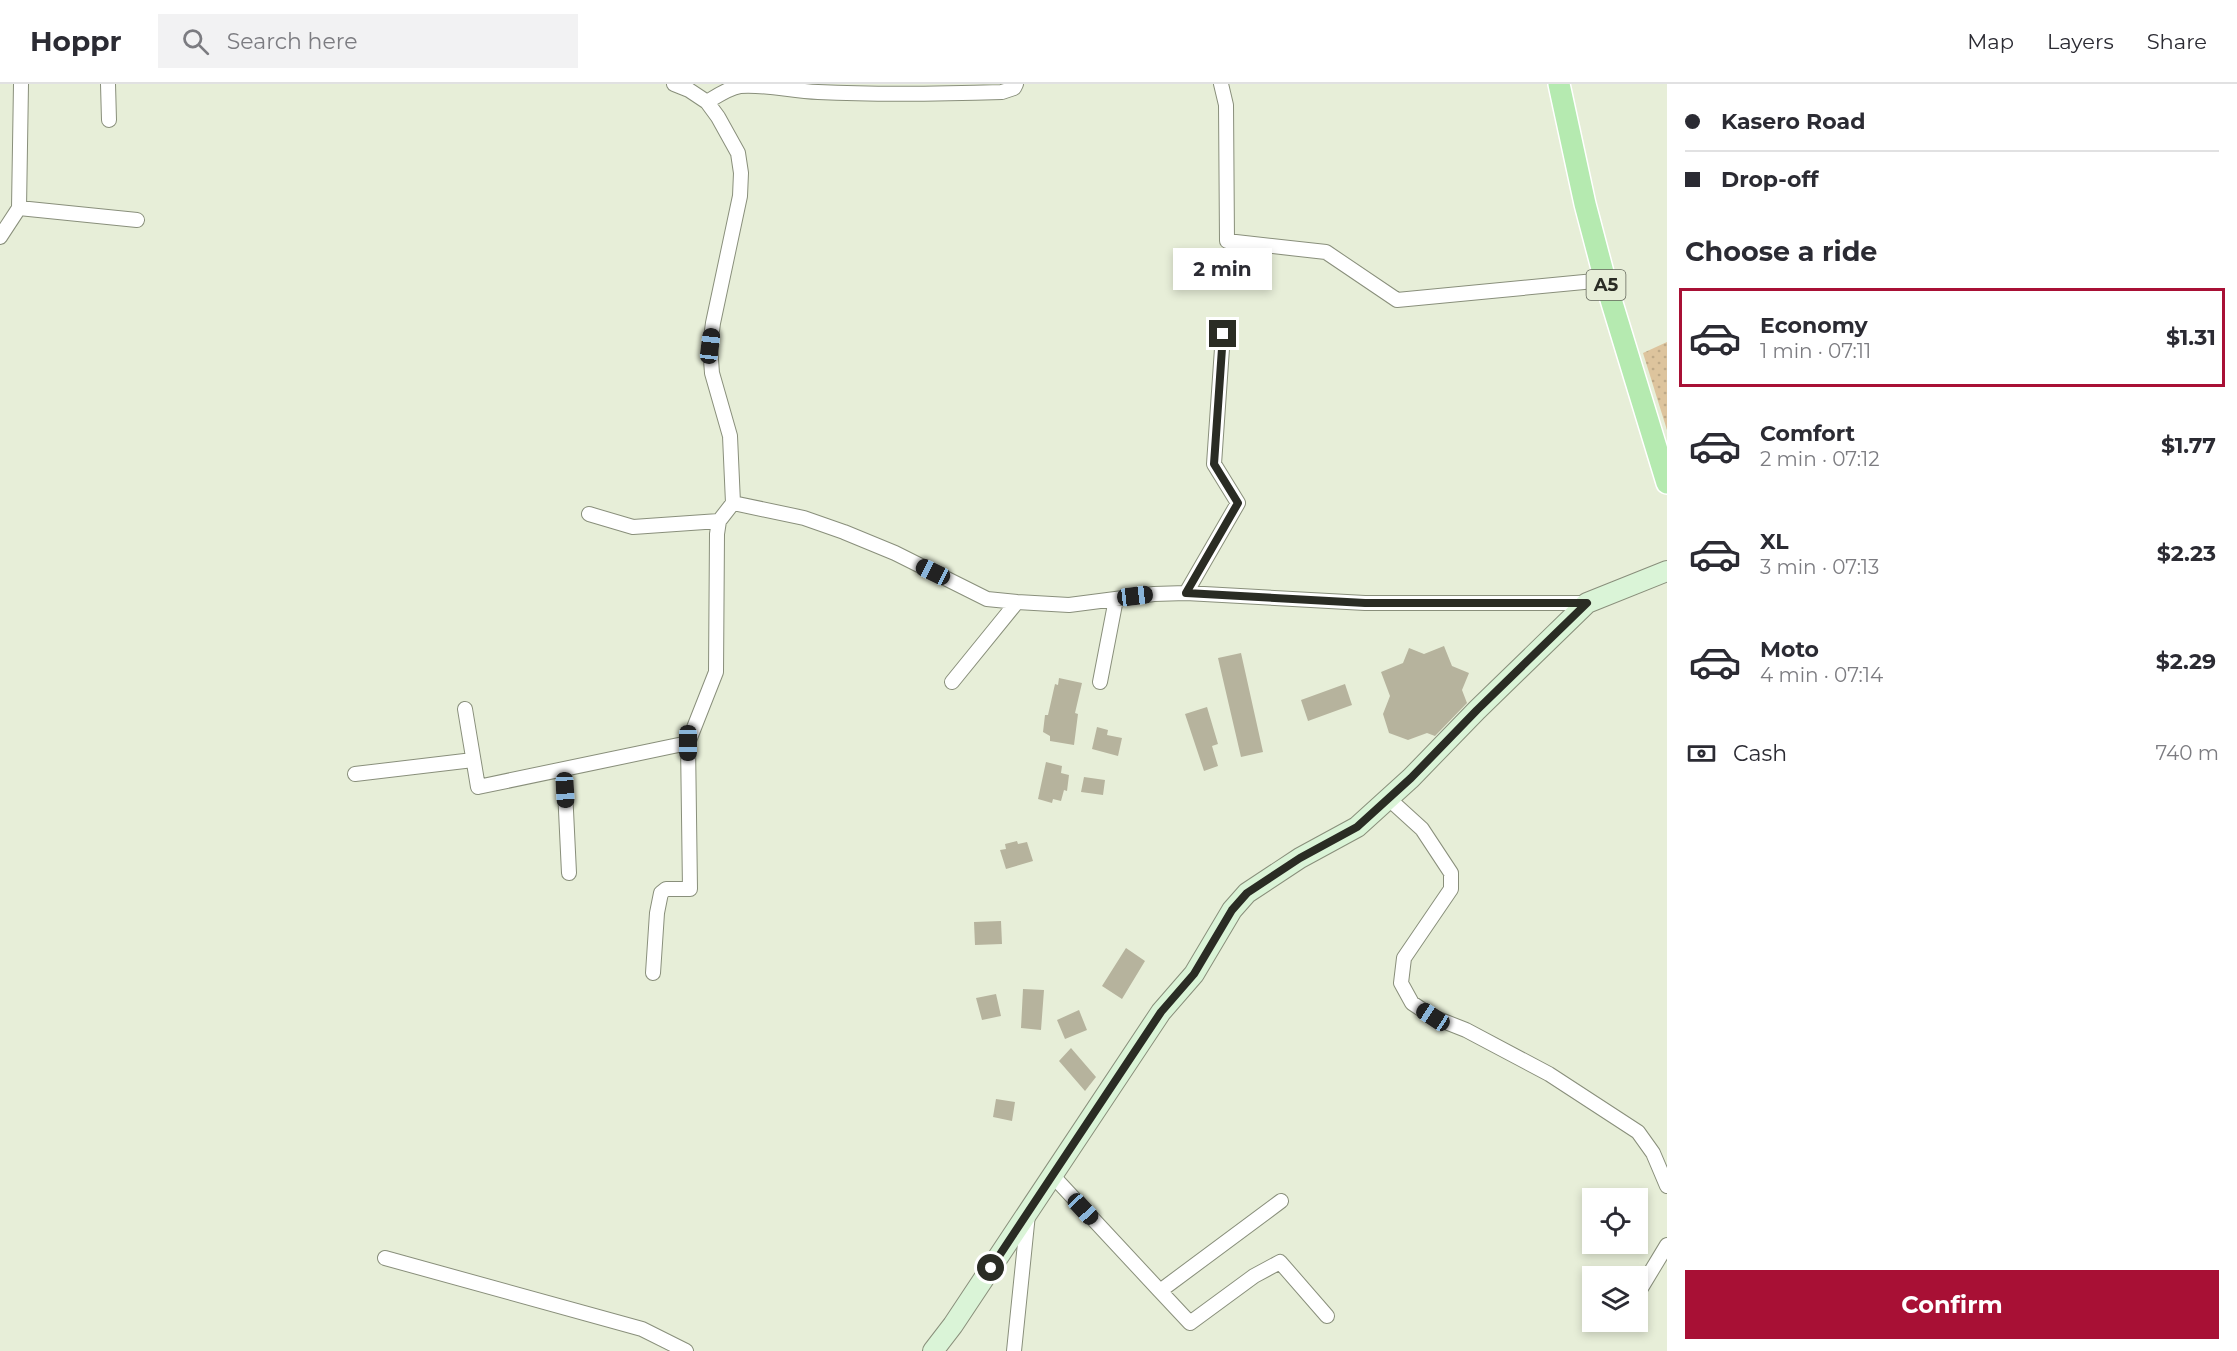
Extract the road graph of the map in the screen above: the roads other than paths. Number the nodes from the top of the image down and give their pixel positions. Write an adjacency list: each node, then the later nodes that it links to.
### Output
1 (21, 84): 10 (street)
2 (108, 84): 9 (street)
3 (674, 84): 8 (street)
4 (1016, 84): 7 (street)
5 (1221, 84): 13 (street)
6 (1559, 84): 13 (main road, A5)
7 (897, 89): 8 (street)
8 (707, 102): 16 (street)
9 (109, 120)
10 (19, 208): 11 (street); 12 (street)
11 (137, 220)
12 (0, 237)
13 (1605, 280): 15 (main road, A5)
14 (1223, 334): 20 (street)
15 (1667, 482)
16 (733, 503): 18 (street); 22 (street)
17 (589, 514): 18 (street)
18 (719, 521): 27 (street)
19 (1667, 571): 23 (street)
20 (1186, 593): 21 (street); 23 (street)
21 (1116, 599): 22 (street); 25 (street)
22 (1017, 602): 24 (street)
23 (1587, 603): 31 (street)
24 (952, 682)
25 (1100, 682)
26 (465, 709): 28 (street)
27 (688, 743): 29 (street); 33 (street)
28 (474, 760): 29 (street); 30 (street)
29 (564, 769): 32 (street)
30 (355, 774)
31 (1389, 799): 34 (street); 35 (street)
32 (569, 873)
33 (653, 973)
34 (1053, 1176): 37 (street); 41 (street)
35 (1667, 1186)
36 (1281, 1201): 41 (street)
37 (1029, 1212): 44 (street); 45 (street)
38 (1667, 1245): 40 (street)
39 (385, 1258): 43 (street)
40 (1648, 1276)
41 (1160, 1291): 42 (street)
42 (1326, 1316)
43 (686, 1351)
44 (933, 1351)
45 (1014, 1351)

